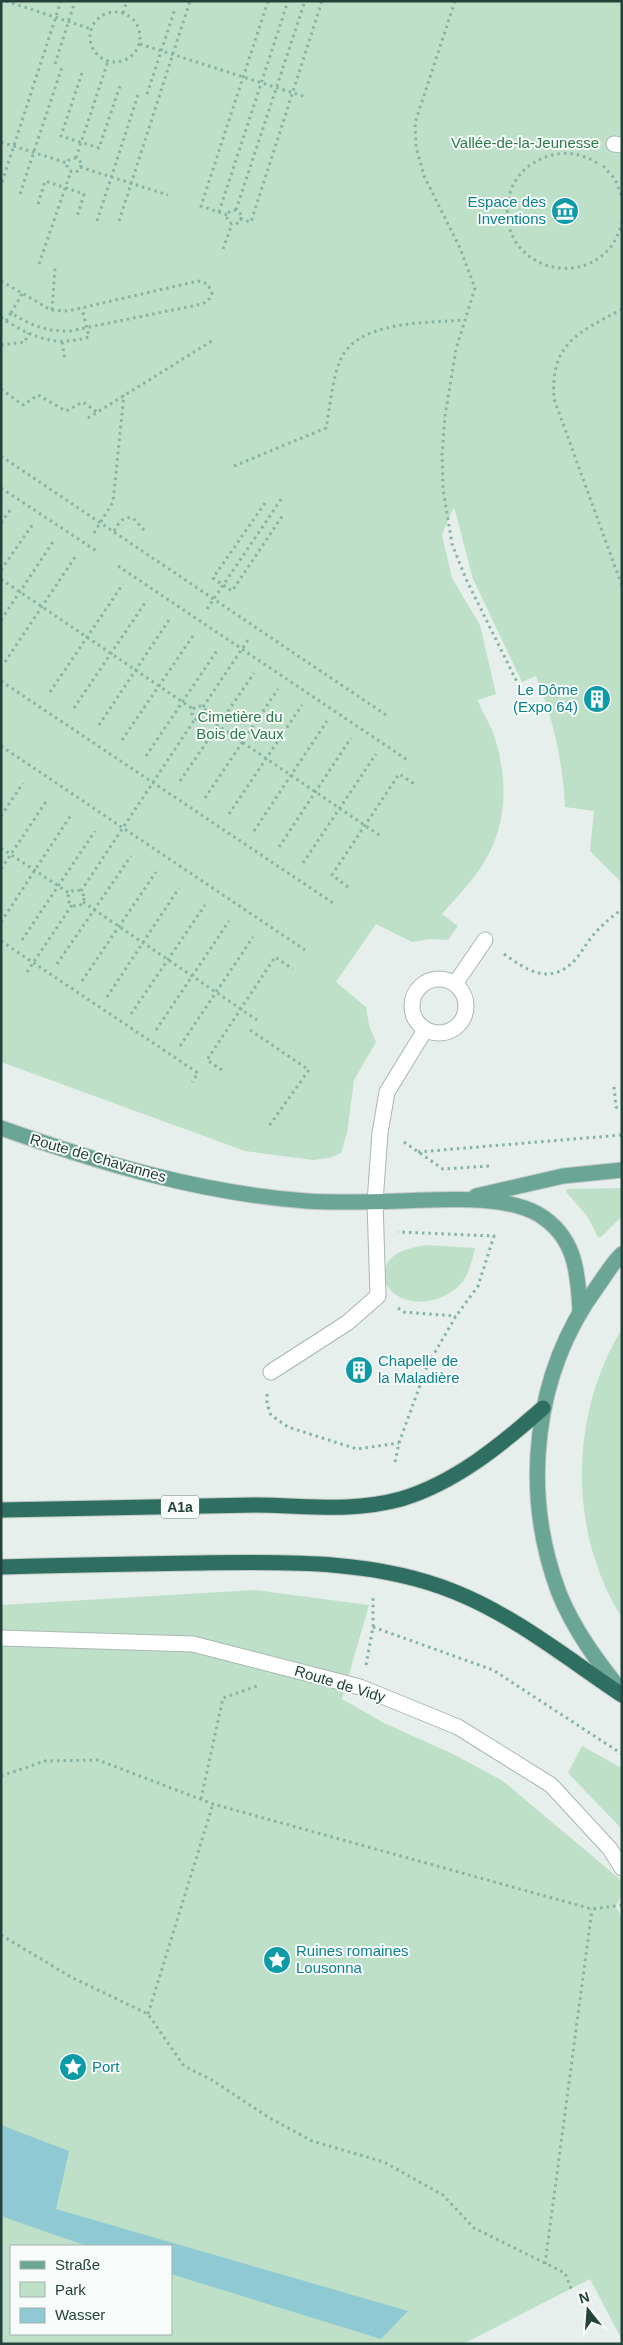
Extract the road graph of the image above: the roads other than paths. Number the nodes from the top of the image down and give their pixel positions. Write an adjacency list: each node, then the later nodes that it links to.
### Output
1 (486, 940): 2 (street)
2 (455, 984): 3 (street); 3 (street)
3 (425, 1030): 7 (street)
4 (1, 1128): 7 (main road, Route de Chavannes)
5 (622, 1170): 6 (main road, Route de Chavannes)
6 (463, 1199): 7 (main road, Route de Chavannes); 9 (main road, Route de Chavannes)
7 (374, 1202): 10 (street)
8 (622, 1254): 9 (main road)
9 (580, 1310): 11 (main road)
10 (271, 1372)
11 (543, 1408): 12 (highway, A1a); 15 (main road)
12 (1, 1510)
13 (1, 1567): 15 (highway)
14 (1, 1638): 16 (street, Route de Vidy)
15 (622, 1693)
16 (622, 1868)

